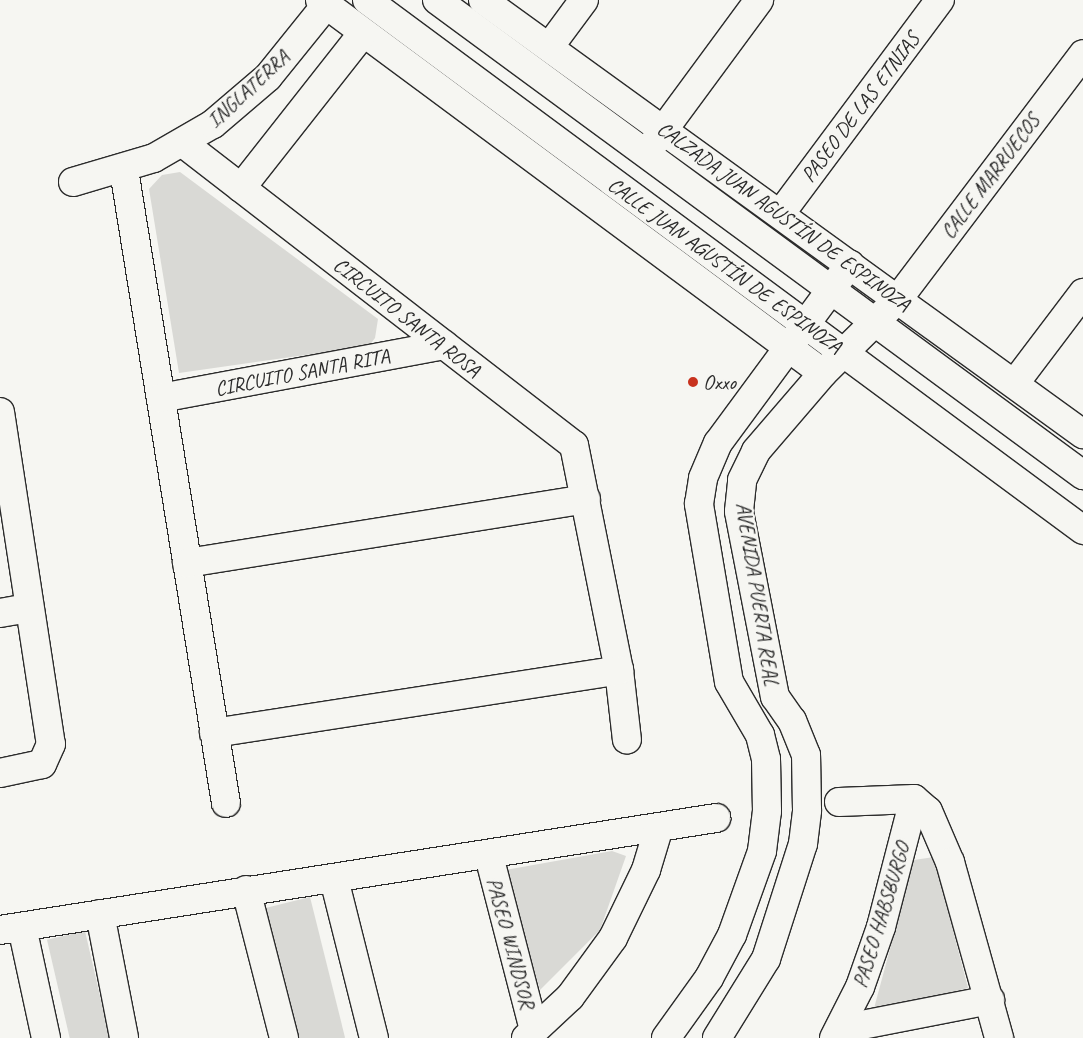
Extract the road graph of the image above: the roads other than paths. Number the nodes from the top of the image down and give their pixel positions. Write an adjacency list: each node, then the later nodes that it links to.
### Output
1 (367, 0): 23 (street, CALLE JUAN AGUSTÍN DE ESPINOZA)
2 (437, 0): 13 (street, CALLE JUAN AGUSTÍN DE ESPINOZA)
3 (483, 0): 9 (street, CALZADA JUAN AGUSTÍN DE ESPINOZA)
4 (584, 0): 9 (street)
5 (759, 0): 11 (street)
6 (940, 0): 17 (street, PASEO DE LAS ETNIAS)
7 (323, 3): 8 (street); 12 (street, INGLATERRA)
8 (362, 34): 16 (street); 25 (street)
9 (550, 46): 11 (street, CALZADA JUAN AGUSTÍN DE ESPINOZA)
10 (1083, 54): 21 (street, CALLE MARRUECOS)
11 (663, 129): 13 (street); 17 (street, CALZADA JUAN AGUSTÍN DE ESPINOZA)
12 (183, 143): 14 (street, INGLATERRA); 16 (street, CIRCUITO SANTA ROSA)
13 (646, 154): 19 (street, CALLE JUAN AGUSTÍN DE ESPINOZA)
14 (124, 170): 15 (street, INGLATERRA); 29 (street)
15 (73, 182)
16 (241, 188): 24 (street, CIRCUITO SANTA ROSA)
17 (781, 213): 18 (street, CALZADA JUAN AGUSTÍN DE ESPINOZA)
18 (850, 264): 19 (street, AVENIDA PUERTA REAL); 21 (street, CALZADA JUAN AGUSTÍN DE ESPINOZA)
19 (831, 290): 22 (street, CALLE JUAN AGUSTÍN DE ESPINOZA); 23 (street, AVENIDA PUERTA REAL)
20 (1083, 293): 28 (street)
21 (898, 299): 22 (street, CALLE MARRUECOS); 28 (street, CALZADA JUAN AGUSTÍN DE ESPINOZA)
22 (875, 322): 26 (street, AVENIDA PUERTA REAL); 33 (street, CALLE JUAN AGUSTÍN DE ESPINOZA)
23 (805, 325): 25 (street, AVENIDA PUERTA REAL); 26 (street, CALLE JUAN AGUSTÍN DE ESPINOZA)
24 (444, 345): 29 (street, CIRCUITO SANTA RITA); 34 (street, CIRCUITO SANTA ROSA)
25 (788, 347): 27 (street); 41 (street, AVENIDA PUERTA REAL)
26 (844, 353): 27 (street, AVENIDA PUERTA REAL); 35 (street, CALLE JUAN AGUSTÍN DE ESPINOZA)
27 (823, 373): 40 (street, AVENIDA PUERTA REAL)
28 (1015, 383): 31 (street, CALZADA JUAN AGUSTÍN DE ESPINOZA)
29 (160, 398): 36 (street)
30 (0, 412): 32 (street)
31 (1083, 434)
32 (2, 451): 37 (street)
33 (1083, 475)
34 (586, 499): 36 (street); 39 (street)
35 (1083, 530)
36 (187, 563): 42 (street)
37 (28, 608): 38 (street); 44 (street)
38 (0, 613)
39 (619, 670): 42 (street); 43 (street)
40 (775, 697): 41 (street); 48 (street, AVENIDA PUERTA REAL)
41 (738, 700): 49 (street, AVENIDA PUERTA REAL)
42 (214, 733): 47 (street)
43 (627, 740)
44 (0, 773)
45 (914, 799): 46 (street); 57 (street, PASEO HABSBURGO); 58 (street, PASEO HABSBURGO)
46 (839, 802)
47 (226, 803)
48 (807, 810): 49 (street); 65 (street, AVENIDA PUERTA REAL)
49 (767, 811): 64 (street, AVENIDA PUERTA REAL)
50 (716, 818): 51 (street, PASEO WINDSOR)
51 (659, 827): 52 (street, PASEO WINDSOR); 59 (street, PASEO WINDSOR)
52 (489, 856): 53 (street, PASEO WINDSOR); 59 (street, PASEO WINDSOR)
53 (334, 879): 54 (street, PASEO WINDSOR); 63 (street)
54 (246, 890): 55 (street, PASEO WINDSOR); 62 (street)
55 (100, 914): 56 (street, PASEO WINDSOR); 61 (street)
56 (11, 928): 60 (street, PASEO WINDSOR)
57 (990, 1000): 58 (street, PASEO HABSBURGO); 66 (street, PASEO HABSBURGO)
58 (838, 1033)
59 (530, 1034)
60 (46, 1038)
61 (124, 1038)
62 (284, 1038)
63 (374, 1038)
64 (666, 1038)
65 (718, 1038)
66 (999, 1038)

